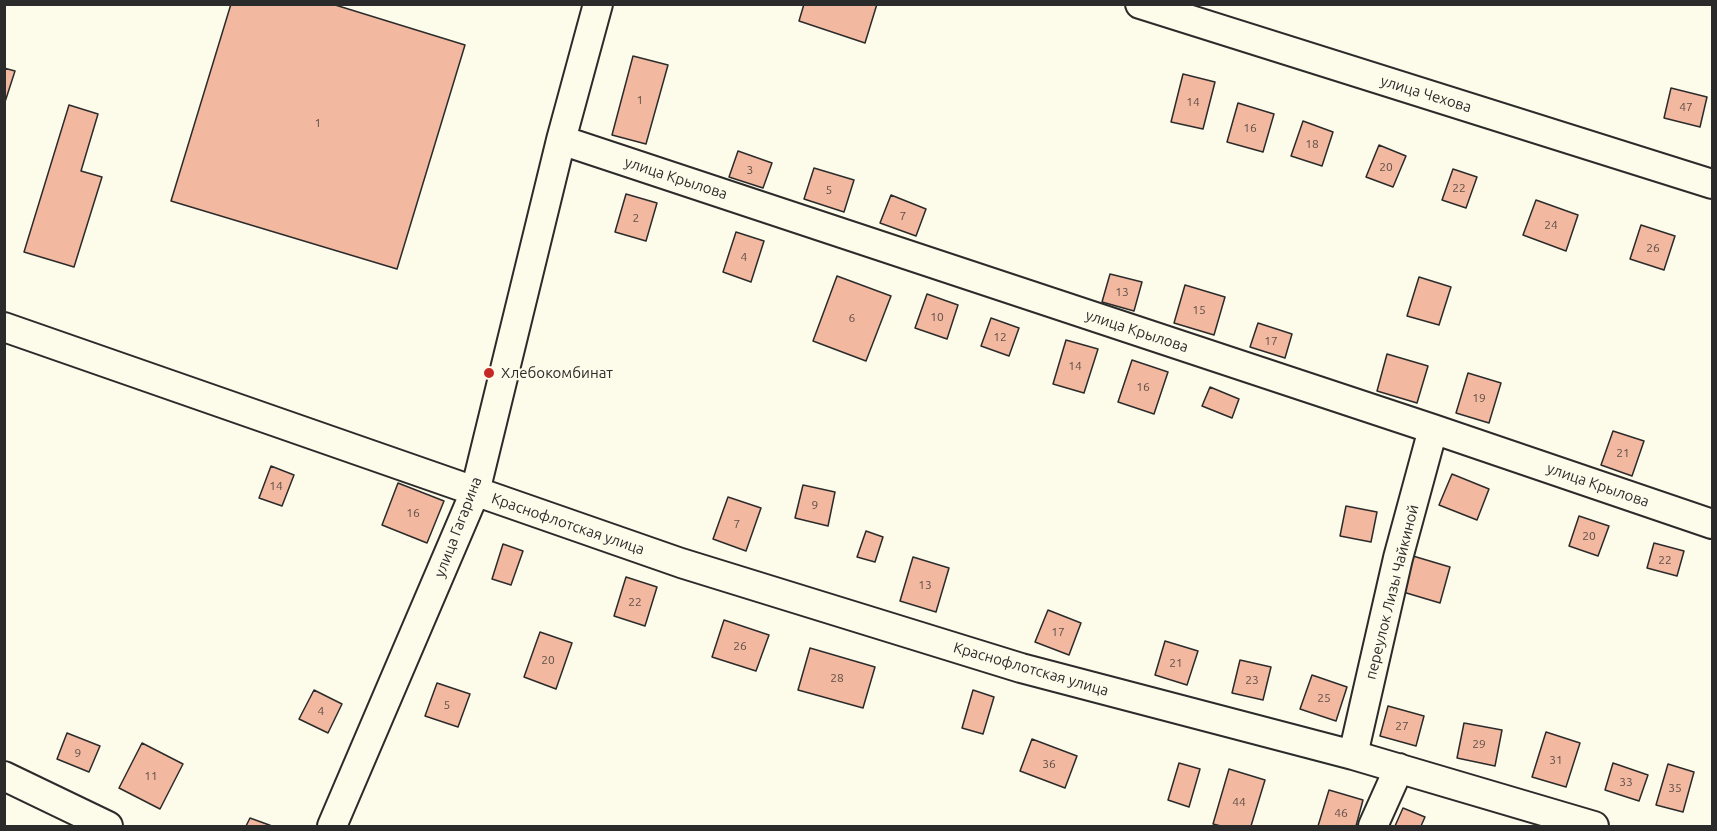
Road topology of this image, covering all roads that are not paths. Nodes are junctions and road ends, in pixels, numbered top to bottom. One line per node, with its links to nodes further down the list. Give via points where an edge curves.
1 (598, 4): 3 (street, улица Гагарина)
2 (1140, 4): 4 (street, улица Чехова)
3 (561, 140): 6 (street, улица Крылова); 7 (street, улица Гагарина)
4 (1713, 184)
5 (4, 327): 7 (street, Краснофлотская улица)
6 (1433, 429): 8 (street, улица Крылова); 9 (street, переулок Лизы Чайкиной, via 1398,558)
7 (475, 492): 9 (street, Краснофлотская улица, via 681,563 1021,668); 13 (street, улица Гагарина)
8 (1713, 524)
9 (1353, 755): 10 (street, Краснофлотская улица)
10 (1399, 768): 14 (street); 15 (street, Краснофлотская улица)
11 (4, 776): 12 (street)
12 (108, 826)
13 (332, 826)
14 (1373, 826)
15 (1594, 826)

